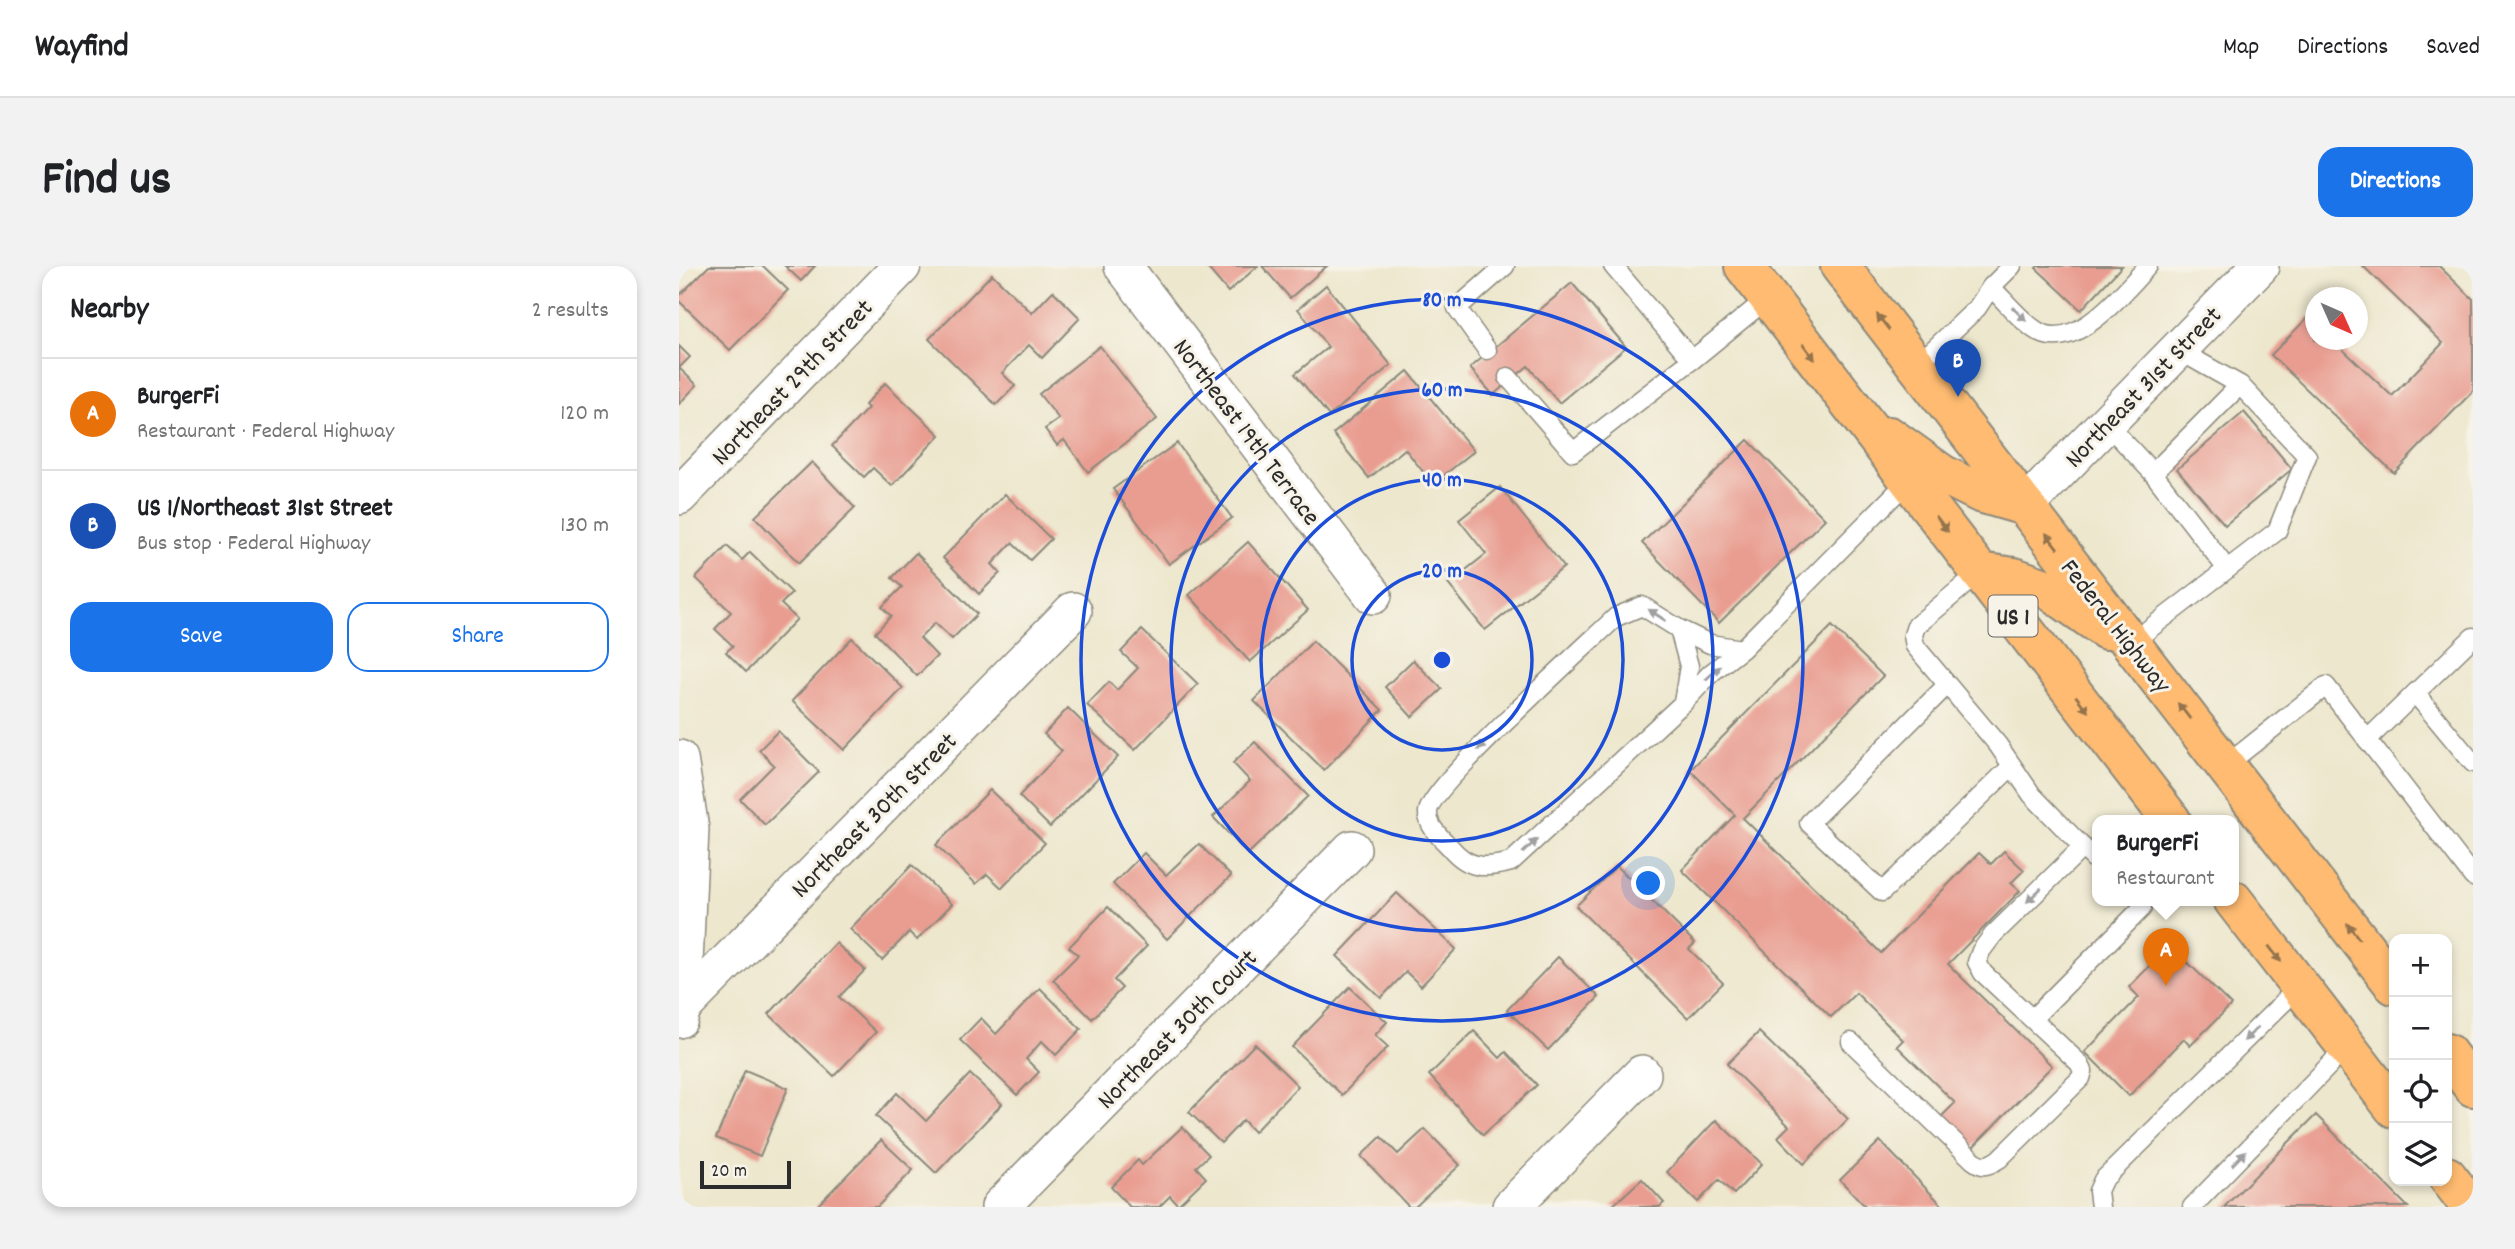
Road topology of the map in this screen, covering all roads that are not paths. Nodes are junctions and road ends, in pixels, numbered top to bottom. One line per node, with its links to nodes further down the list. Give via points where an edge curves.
1 (902, 266): 22 (street, Northeast 29th Street)
2 (1123, 266): 26 (street, Northeast 19th Terrace)
3 (1505, 266): 12 (lane, via 1457,308)
4 (1613, 266): 14 (lane)
5 (1744, 266): 11 (main road, US 1)
6 (1840, 266): 15 (main road, Federal Highway, one-way to 6)
7 (2012, 266): 10 (lane)
8 (2148, 266): 10 (lane, one-way to 8, via 2035,330 2050,337 2096,320)
9 (2260, 266): 13 (street, Northeast 31st Street)
10 (1991, 287): 15 (lane, via 1977,308)
11 (1768, 298): 14 (lane); 18 (main road, US 1, one-way to 18)
12 (1487, 350)
13 (2178, 350): 17 (lane); 19 (street, Northeast 31st Street)
14 (1692, 360): 16 (lane, via 1573,452)
15 (1917, 365): 23 (main road, Federal Highway)
16 (1508, 377)
17 (2240, 385): 20 (lane); 24 (lane, via 2307,456 2277,531)
18 (1855, 412): 21 (main road, US 1); 23 (main road, via 1943,474 1980,493)
19 (2106, 423): 20 (lane); 23 (street, Northeast 31st Street)
20 (2153, 473): 24 (lane)
21 (1908, 481): 25 (main road, US 1, one-way to 25); 31 (lane)
22 (679, 496)
23 (2025, 506): 30 (main road, Federal Highway, one-way to 23)
24 (2227, 569): 30 (lane)
25 (1980, 572): 30 (main road, via 2048,589); 32 (lane, via 1923,619 1913,635 1915,646); 40 (main road, US 1, one-way to 40)
26 (1373, 595)
27 (1073, 611): 49 (street, Northeast 30th Street)
28 (1679, 629): 31 (lane, via 1710,644); 34 (lane, via 1689,666); 34 (lane, one-way to 34, via 1642,606 1616,617 1469,758 1434,799 1428,820 1460,860 1488,868 1511,862)
29 (2473, 637): 33 (lane)
30 (2135, 648): 39 (main road, Federal Highway, one-way to 30)
31 (1742, 649): 34 (lane, one-way to 31)
32 (1947, 685): 38 (lane); 38 (lane, via 1809,823 1882,892)
33 (2415, 693): 35 (lane); 37 (lane)
34 (1683, 703)
35 (2367, 740): 39 (lane, via 2326,686); 44 (lane)
36 (679, 759): 49 (street, via 690,829)
37 (2473, 763)
38 (2012, 766): 41 (lane, via 2032,795)
39 (2225, 766): 47 (main road, Federal Highway, one-way to 39)
40 (2167, 815)
41 (2083, 848): 43 (lane); 50 (lane, one-way to 50, via 1993,935 1977,962 1983,973)
42 (1352, 849): 57 (street, Northeast 30th Court)
43 (2092, 857)
44 (2473, 877)
45 (2139, 906): 50 (lane)
46 (2238, 906): 48 (main road, one-way to 48)
47 (2389, 979)
48 (2300, 986): 52 (main road); 59 (lane, one-way to 59, via 2103,1180 2098,1191)
49 (680, 1013)
50 (2033, 1018): 51 (lane, via 2079,1063 2081,1078 1989,1166 1973,1160)
51 (1851, 1042)
52 (2347, 1047): 56 (main road); 60 (lane, one-way to 52)
53 (2452, 1059): 55 (main road)
54 (1642, 1074): 58 (street)
55 (2473, 1087)
56 (2389, 1102)
57 (1000, 1207)
58 (1511, 1207)
59 (2100, 1207)
60 (2192, 1207)

